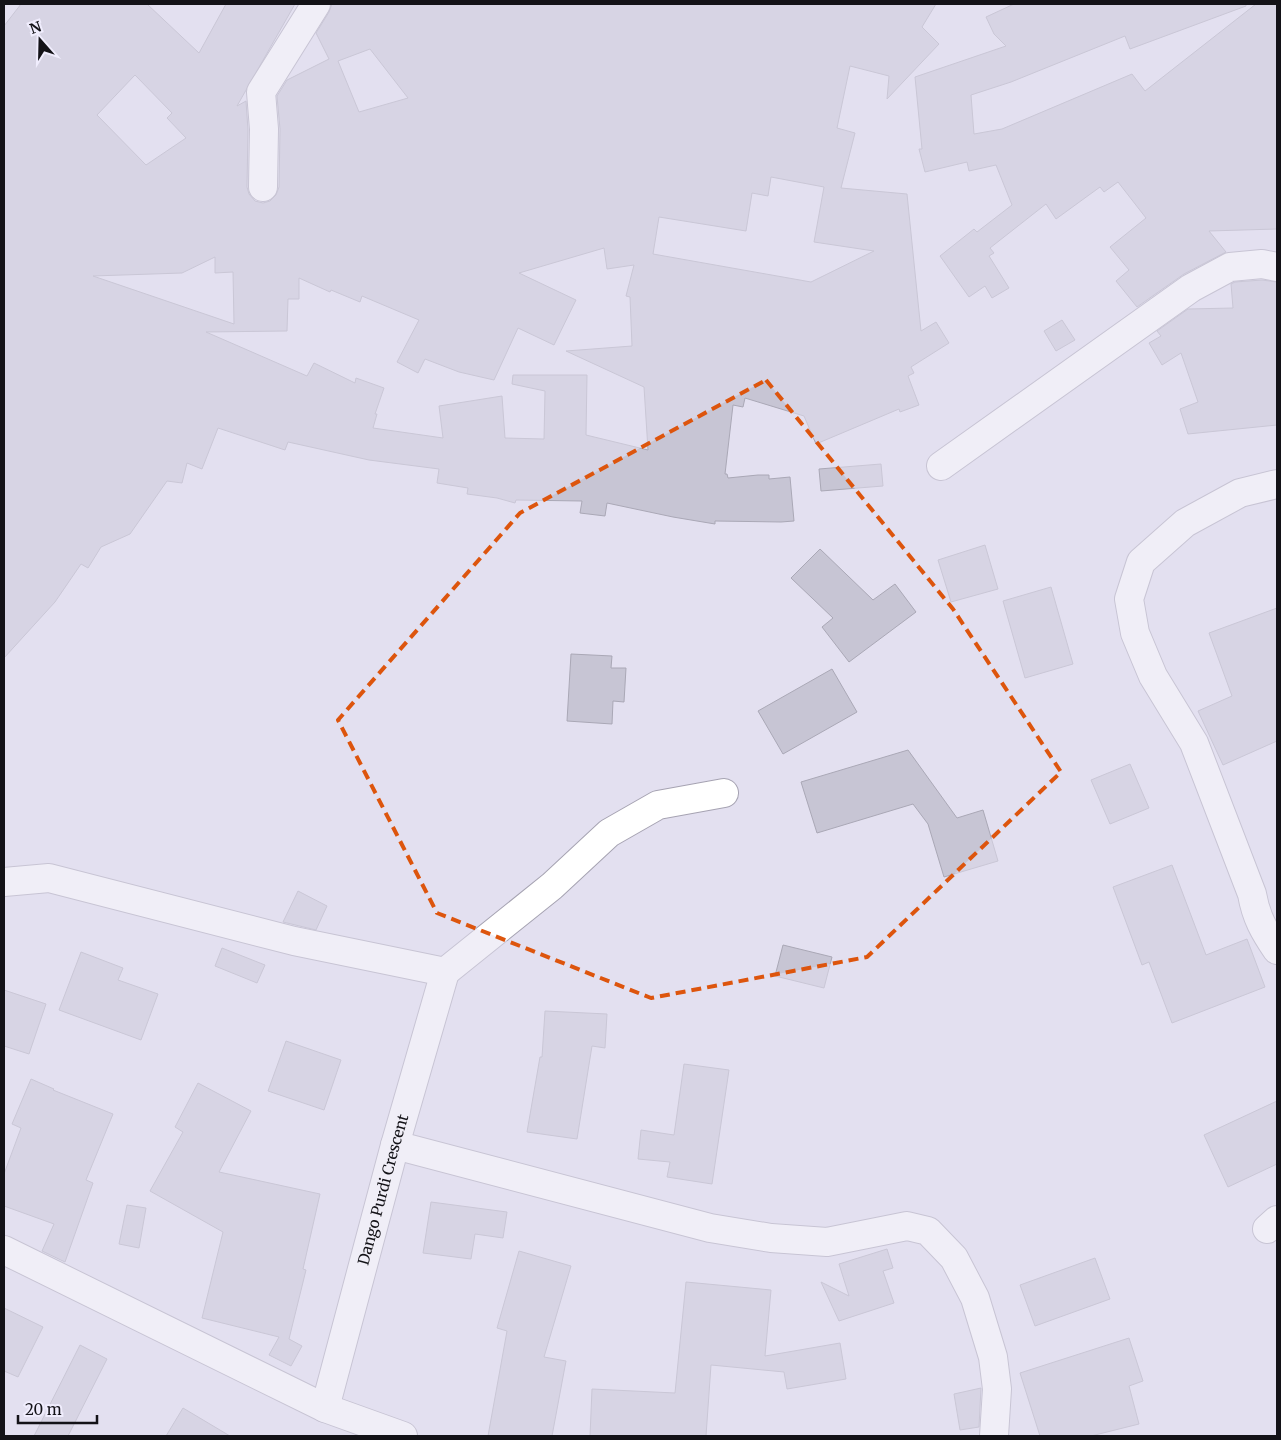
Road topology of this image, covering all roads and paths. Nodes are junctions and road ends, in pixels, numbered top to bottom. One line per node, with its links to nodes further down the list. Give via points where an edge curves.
1 (316, 4): 2 (street, via 261,92)
2 (263, 187)
3 (1277, 267): 4 (street, via 1262,264 1230,267 1191,288)
4 (941, 466)
5 (1277, 484): 8 (street, via 1240,493 1185,522 1140,562 1129,599 1135,633 1153,676 1194,743 1252,894 1255,913)
6 (724, 793): 9 (street, via 658,805 609,833 552,886)
7 (4, 882): 9 (street, via 49,878 294,941)
8 (1277, 950)
9 (444, 972): 10 (street, Dango Purdi Crescent)
10 (395, 1145): 12 (street, Dango Purdi Crescent); 14 (street, via 710,1228 771,1238 827,1242 907,1226 928,1231 954,1258 975,1298 993,1357 997,1389)
11 (4, 1250): 12 (street)
12 (325, 1408): 13 (street)
13 (403, 1436)
14 (994, 1436)

